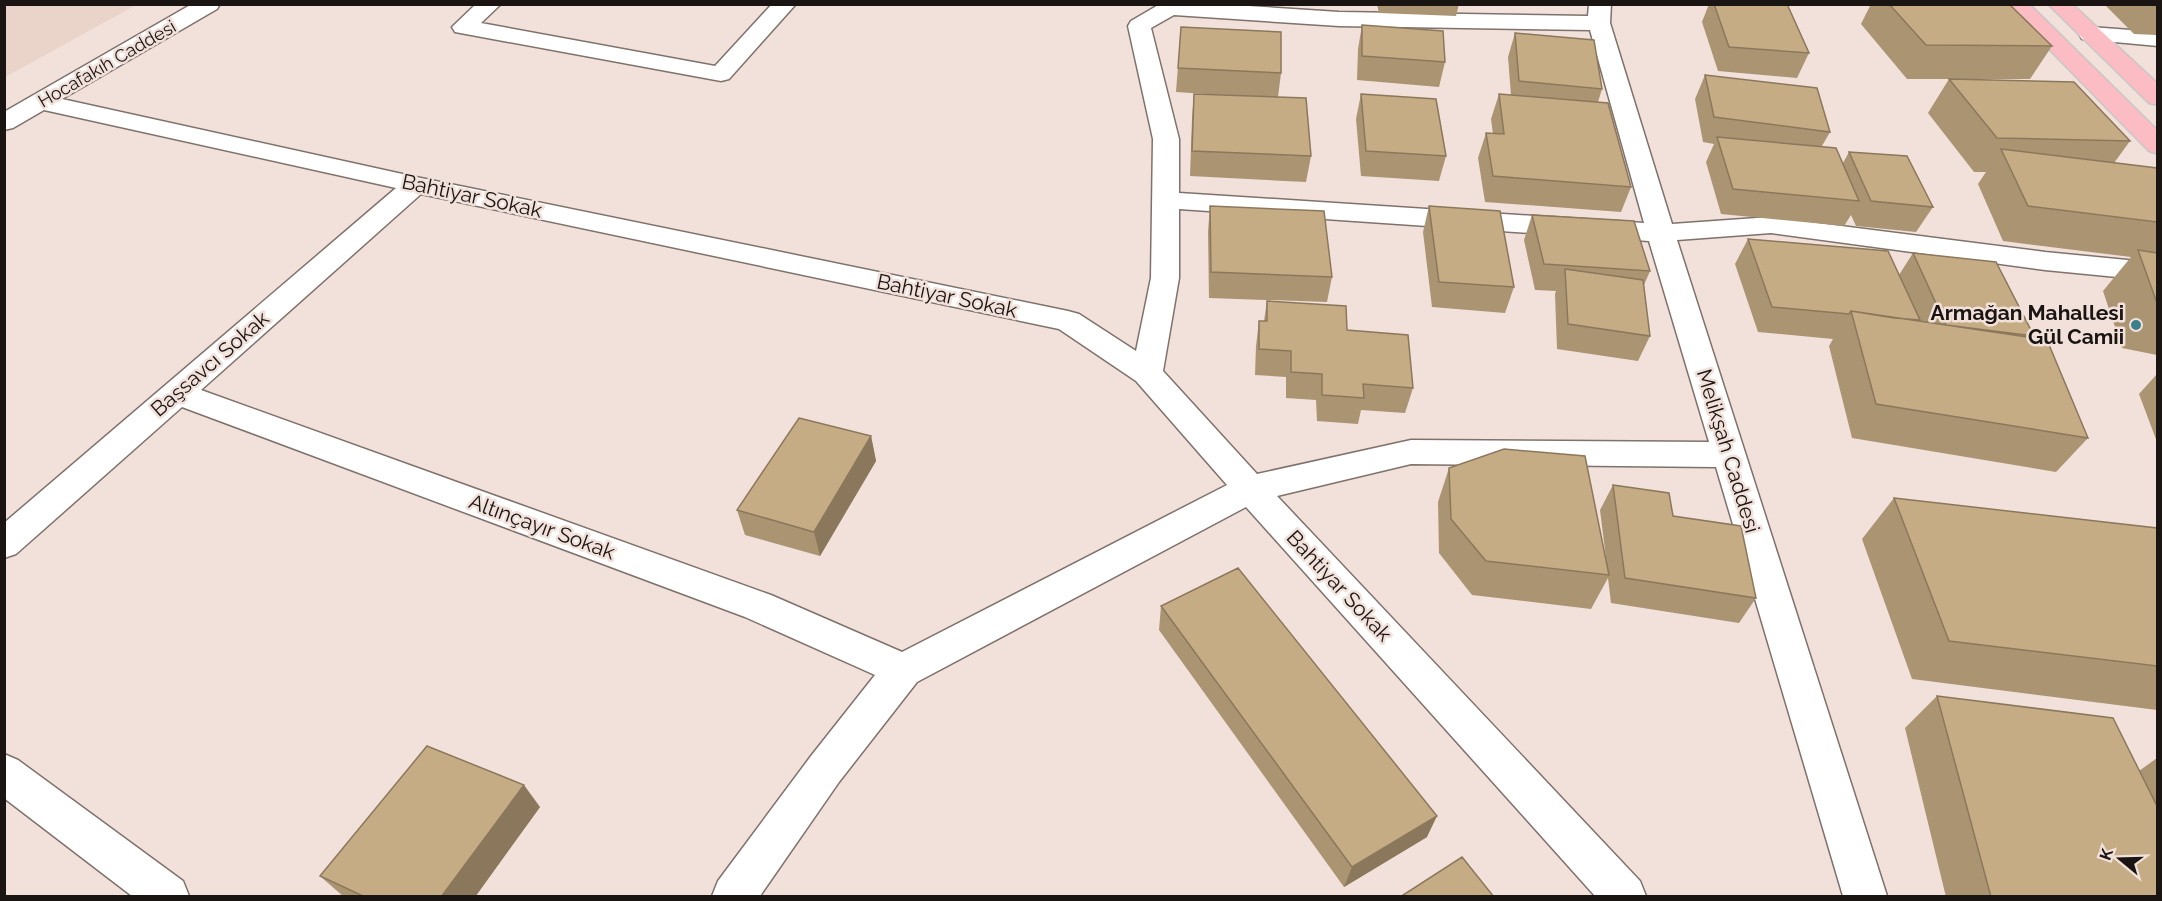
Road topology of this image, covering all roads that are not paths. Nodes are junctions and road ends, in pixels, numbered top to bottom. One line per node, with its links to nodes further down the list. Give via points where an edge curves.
1 (171, 4): 10 (street, Hocafakıh Caddesi)
2 (209, 4): 12 (street, Hocafakıh Caddesi)
3 (490, 4): 4 (street, via 463,27 722,74)
4 (785, 4)
5 (2059, 4): 8 (main road)
6 (2011, 6): 14 (main road)
7 (1599, 14): 16 (street, via 1339,19 1170,8 1139,26 1166,139); 17 (street, Melikşah Caddesi)
8 (2090, 34): 9 (street); 11 (main road)
9 (2157, 39)
10 (4, 98)
11 (2157, 98)
12 (42, 102): 13 (street, Hocafakıh Caddesi); 15 (street, Bahtiyar Sokak)
13 (4, 123)
14 (2157, 146)
15 (417, 185): 19 (street, Bahtiyar Sokak, via 1068,321); 20 (street, Başsavcı Sokak)
16 (1166, 200): 17 (street); 19 (street, via 1165,278)
17 (1661, 233): 18 (street, via 1771,225); 21 (street, Melikşah Caddesi)
18 (2157, 272)
19 (1147, 373): 22 (street, Bahtiyar Sokak)
20 (177, 393): 23 (street, Başsavcı Sokak); 24 (street, Altınçayır Sokak, via 758,606)
21 (1729, 455): 22 (street, via 1411,452); 29 (street, Melikşah Caddesi)
22 (1250, 489): 24 (street); 28 (street, Bahtiyar Sokak)
23 (4, 544)
24 (903, 670): 27 (street, via 825,769)
25 (4, 773): 26 (street)
26 (167, 897)
27 (735, 897)
28 (1624, 897)
29 (1865, 897)

